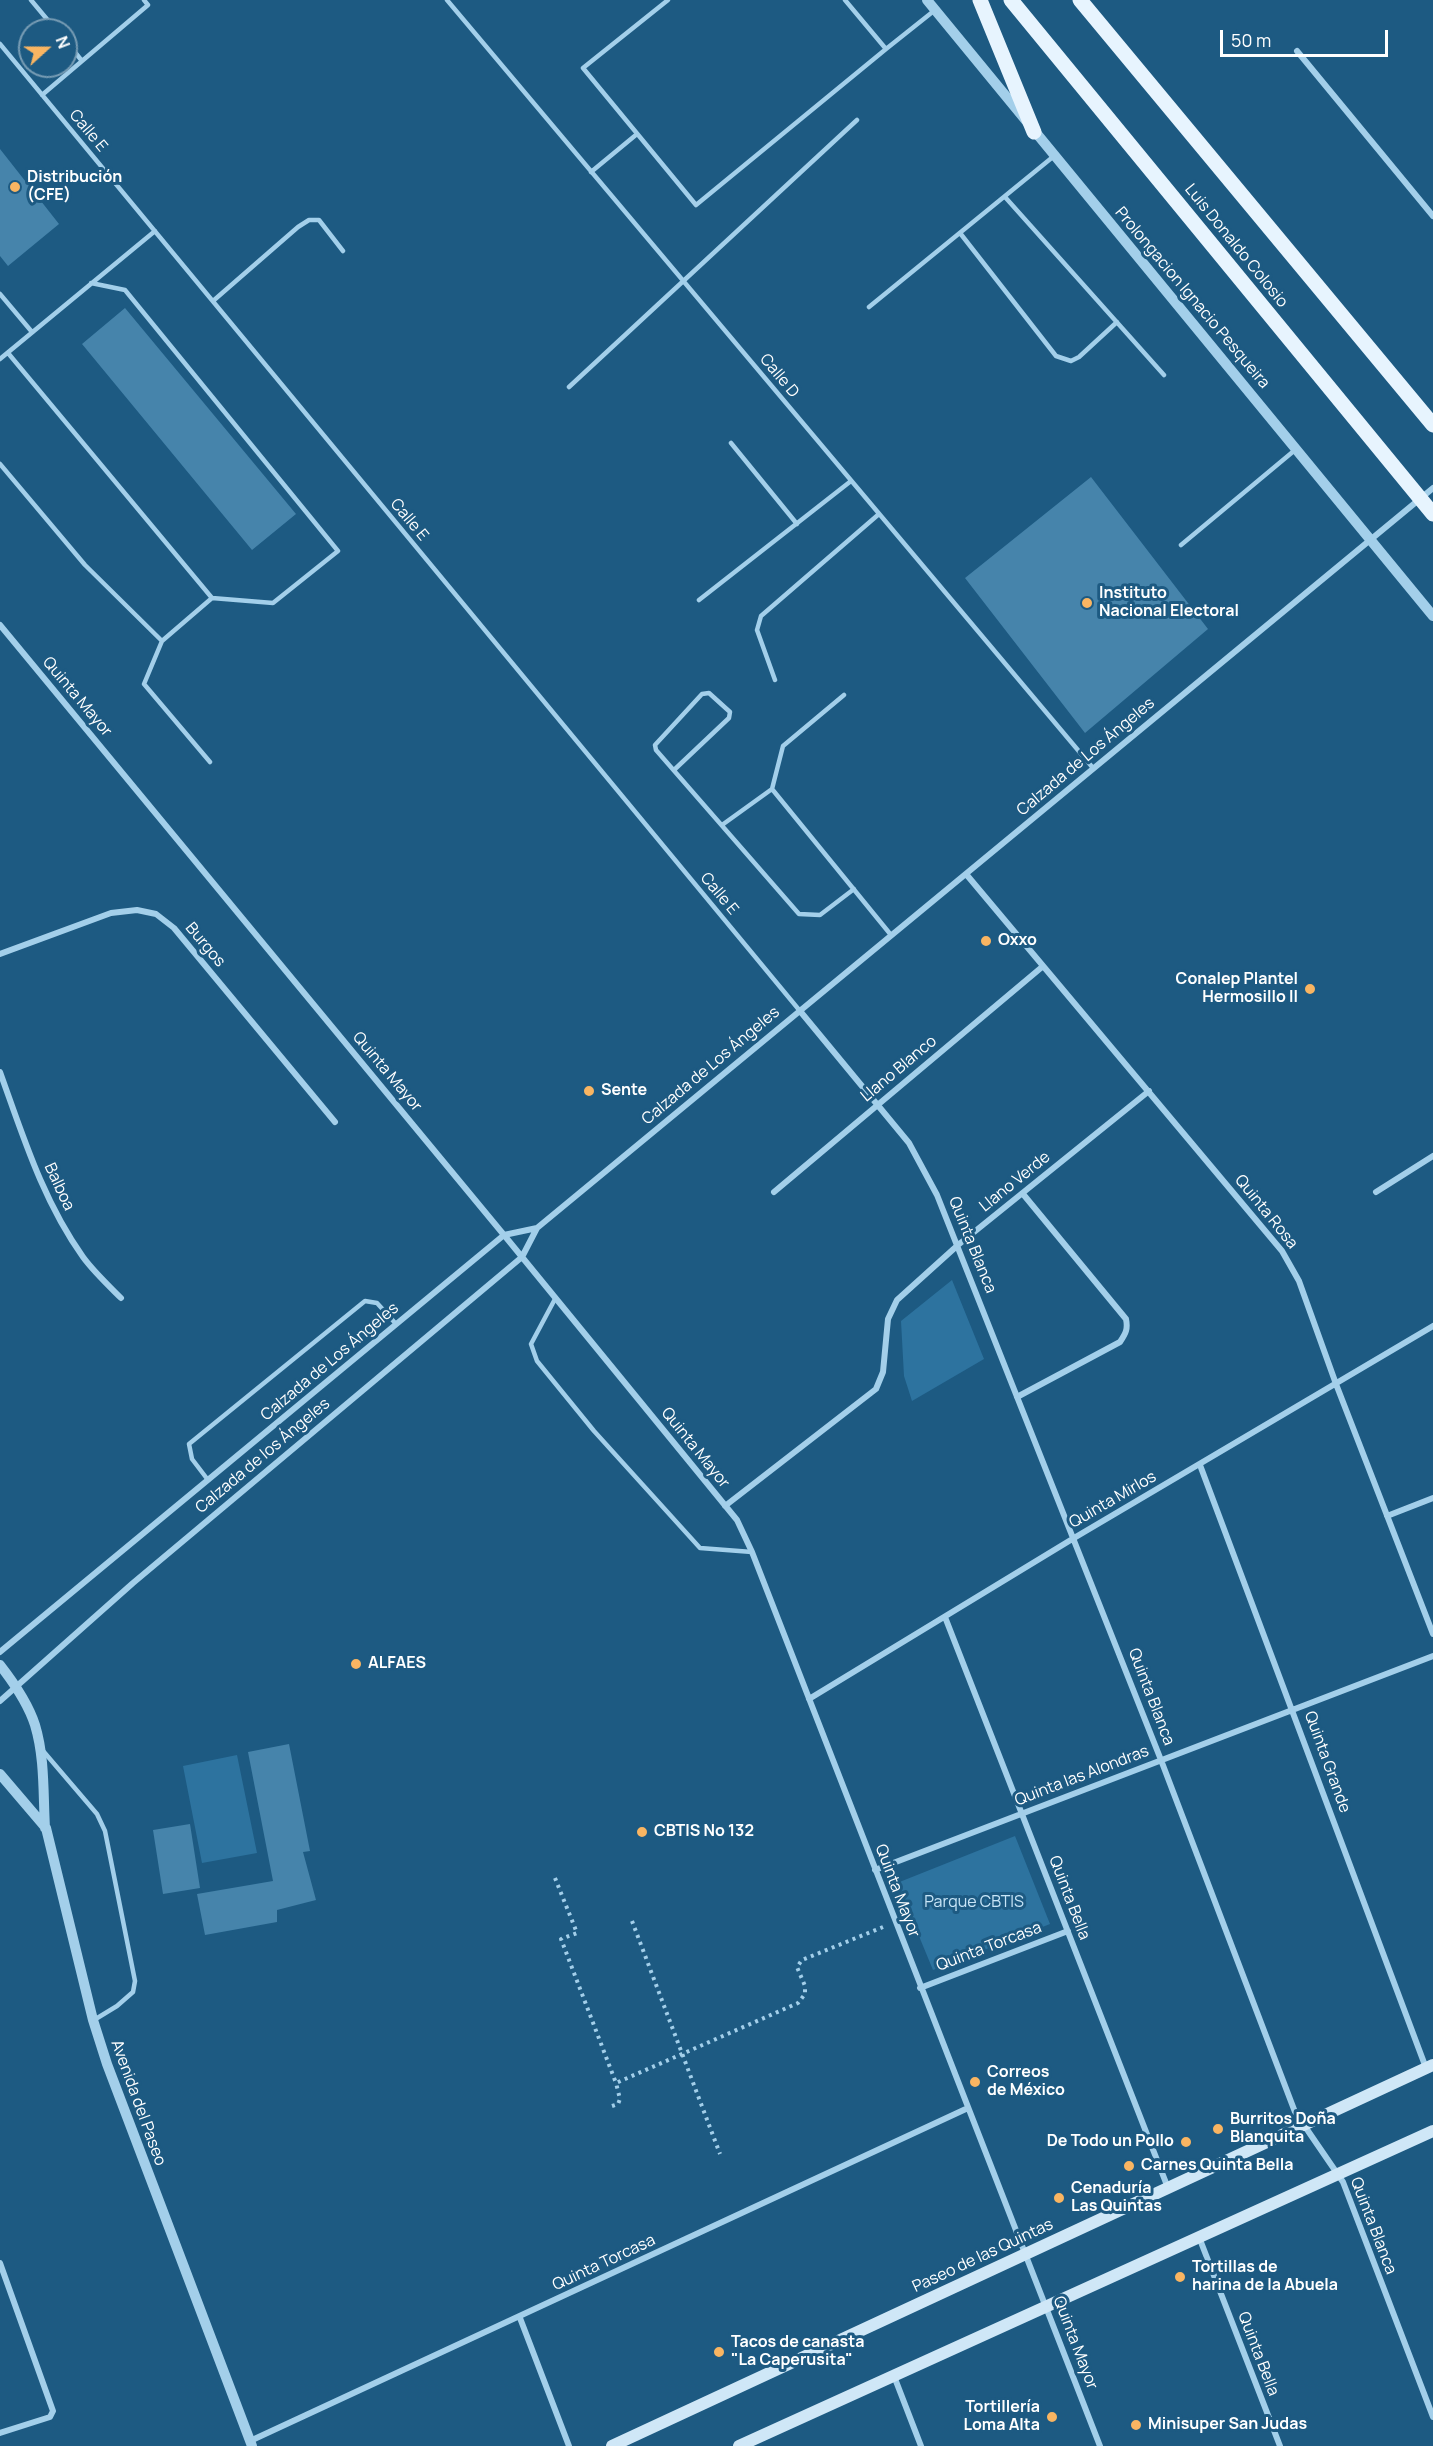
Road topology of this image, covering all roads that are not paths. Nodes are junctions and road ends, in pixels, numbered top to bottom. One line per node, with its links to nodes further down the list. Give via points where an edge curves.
1 (31, 0): 11 (lane)
2 (144, 0): 16 (lane, via 148,5)
3 (447, 0): 22 (lane, Calle D)
4 (668, 0): 20 (lane, via 583,68)
5 (845, 0): 13 (lane)
6 (927, 0): 10 (street, Prolongacion Ignacio Pesqueira)
7 (980, 0): 19 (main road)
8 (1011, 0): 45 (main road, Luis Donaldo Colosio)
9 (1080, 0): 39 (main road)
10 (935, 10): 13 (lane); 19 (street, Prolongacion Ignacio Pesqueira)
11 (46, 18)
12 (0, 44): 17 (lane, Calle E)
13 (886, 49): 20 (lane, via 696,205)
14 (1297, 51): 24 (street)
15 (78, 56): 16 (lane)
16 (82, 61): 17 (lane)
17 (42, 95): 25 (lane, Calle E)
18 (856, 120): 28 (lane)
19 (1034, 132): 21 (street, Prolongacion Ignacio Pesqueira)
20 (636, 134): 22 (lane)
21 (1054, 156): 23 (lane); 41 (street, Prolongacion Ignacio Pesqueira)
22 (591, 172): 28 (lane, Calle D)
23 (1005, 197): 26 (lane); 33 (lane)
24 (1433, 216)
25 (154, 231): 29 (lane); 31 (lane, Calle E)
26 (960, 233): 32 (lane); 33 (lane, via 1056,356 1071,361 1079,357)
27 (343, 251): 31 (lane, via 319,220 309,220)
28 (684, 281): 38 (lane); 43 (lane, Calle D)
29 (91, 283): 34 (lane); 51 (lane, via 125,290 338,551 273,603)
30 (0, 294): 34 (lane)
31 (213, 301): 68 (lane, Calle E)
32 (868, 307)
33 (1117, 322): 37 (lane)
34 (32, 332): 35 (lane)
35 (8, 352): 36 (lane); 51 (lane)
36 (0, 359)
37 (1164, 375)
38 (569, 387)
39 (1433, 425)
40 (731, 443): 48 (lane)
41 (1297, 449): 49 (street, Prolongacion Ignacio Pesqueira); 50 (lane)
42 (0, 464): 55 (lane, via 85,565)
43 (851, 481): 46 (lane, Calle D); 48 (lane)
44 (1433, 488): 45 (street, Calzada de Los Ángeles)
45 (1420, 498): 47 (main road, Luis Donaldo Colosio); 49 (street, Calzada de Los Ángeles)
46 (879, 514): 56 (lane, via 761,616 757,630); 59 (lane, Calle D)
47 (1433, 514)
48 (797, 524): 52 (lane)
49 (1371, 539): 53 (street, Prolongacion Ignacio Pesqueira); 59 (street, Calzada de Los Ángeles)
50 (1181, 545)
51 (212, 598): 55 (lane)
52 (699, 600)
53 (1433, 616)
54 (0, 625): 78 (street, Quinta Mayor)
55 (162, 641): 58 (lane, via 144,684)
56 (775, 680)
57 (844, 695): 61 (lane, via 783,746)
58 (210, 762)
59 (1094, 768): 63 (street, Calzada de Los Ángeles)
60 (674, 770): 60 (lane, via 655,745 702,694 709,693 730,712 729,718); 62 (lane)
61 (772, 789): 62 (lane); 64 (lane)
62 (722, 825): 64 (lane, via 799,914 820,915)
63 (966, 874): 65 (street, Calzada de Los Ángeles); 67 (street, Quinta Rosa)
64 (854, 889): 65 (lane)
65 (891, 935): 68 (street, Calzada de Los Ángeles)
66 (0, 954): 72 (street, Burgos, via 111,914 137,910 156,914 174,928)
67 (1042, 967): 70 (street, Quinta Rosa); 71 (street, Llano Blanco)
68 (800, 1011): 71 (street, Quinta Blanca); 77 (street, Calzada de Los Ángeles)
69 (0, 1072): 81 (street, Balboa, via 39,1181 61,1224 84,1259)
70 (1149, 1091): 76 (street, Llano Verde); 85 (street, Quinta Rosa, via 1282,1251 1299,1281)
71 (877, 1105): 74 (street, Llano Blanco); 79 (street, Quinta Blanca, via 920,1162)
72 (335, 1122)
73 (1433, 1156): 75 (street)
74 (774, 1192)
75 (1376, 1192)
76 (1023, 1194): 79 (street, Llano Verde); 86 (street, via 1126,1319 1128,1327 1120,1342)
77 (537, 1228): 78 (street, Calzada de Los Ángeles); 80 (street, Calzada de los Ángeles)
78 (504, 1235): 80 (street, Quinta Mayor); 83 (street, Calzada de Los Ángeles)
79 (958, 1245): 86 (street, Quinta Blanca); 90 (street, Llano Verde, via 891,1309 883,1372 876,1389)
80 (522, 1257): 82 (street, Quinta Mayor); 99 (street, Calzada de los Ángeles, via 133,1583)
81 (121, 1298)
82 (555, 1299): 90 (street, Quinta Mayor); 93 (lane, via 531,1344 537,1361 594,1431 700,1548)
83 (396, 1324): 88 (street, Calzada de Los Ángeles); 88 (lane, via 378,1303 365,1301 189,1444 192,1459)
84 (1433, 1326): 85 (street, Quinta Mirlos)
85 (1336, 1384): 87 (street, Quinta Mirlos); 91 (street, Quinta Rosa)
86 (1017, 1397): 92 (street, Quinta Blanca)
87 (1200, 1465): 92 (street, Quinta Mirlos); 102 (street, Quinta Grande)
88 (208, 1480): 96 (street, Calzada de Los Ángeles)
89 (1433, 1498): 91 (street)
90 (725, 1506): 93 (street, Quinta Mayor)
91 (1387, 1516): 95 (street, Quinta Rosa)
92 (1074, 1538): 94 (street, Quinta Mirlos); 104 (street, Quinta Blanca)
93 (752, 1552): 100 (street, Quinta Mayor)
94 (945, 1617): 100 (street, Quinta Mirlos); 106 (street, Quinta Bella)
95 (1433, 1634)
96 (0, 1652)
97 (1433, 1656): 102 (street, Quinta las Alondras)
98 (0, 1665): 99 (street)
99 (16, 1687): 101 (street, Calzada de los Ángeles); 103 (street, via 34,1724)
100 (809, 1699): 108 (street, Quinta Mayor)
101 (0, 1701)
102 (1293, 1710): 104 (street, Quinta las Alondras); 112 (street, Quinta Grande)
103 (40, 1748): 107 (street); 111 (lane, via 97,1814 105,1831 135,1981 133,1992)
104 (1161, 1760): 106 (street, Quinta las Alondras); 114 (street, Quinta Blanca, via 1295,2112)
105 (0, 1774): 107 (street, Avenida del Paseo)
106 (1022, 1814): 108 (street, Quinta las Alondras); 109 (street, Quinta Bella)
107 (45, 1828): 111 (street, Avenida del Paseo)
108 (875, 1870): 110 (street, Quinta Mayor)
109 (1068, 1931): 110 (street, Quinta Torcasa); 117 (street, Quinta Bella)
110 (920, 1988): 113 (street, Quinta Mayor)
111 (93, 2020): 126 (street, Avenida del Paseo)
112 (1430, 2067): 114 (main road, Paseo de las Quintas)
113 (968, 2108): 119 (street, Quinta Mayor); 122 (street, Quinta Torcasa)
114 (1304, 2125): 116 (street, Quinta Blanca); 117 (main road, Paseo de las Quintas)
115 (1433, 2131): 116 (main road)
116 (1338, 2174): 118 (main road); 124 (street, Quinta Blanca)
117 (1168, 2188): 119 (main road, Paseo de las Quintas)
118 (1198, 2237): 121 (main road); 132 (street, Quinta Bella)
119 (1026, 2254): 121 (street, Quinta Mayor); 128 (main road, Paseo de las Quintas)
120 (0, 2263): 125 (street, via 53,2411 50,2417)
121 (1046, 2307): 123 (main road); 131 (street, Quinta Mayor)
122 (519, 2318): 126 (street, Quinta Torcasa); 127 (street)
123 (894, 2376): 129 (main road); 130 (street)
124 (1433, 2417)
125 (0, 2433)
126 (251, 2444)
127 (569, 2446)
128 (612, 2446)
129 (740, 2446)
130 (921, 2446)
131 (1100, 2446)
132 (1280, 2446)

